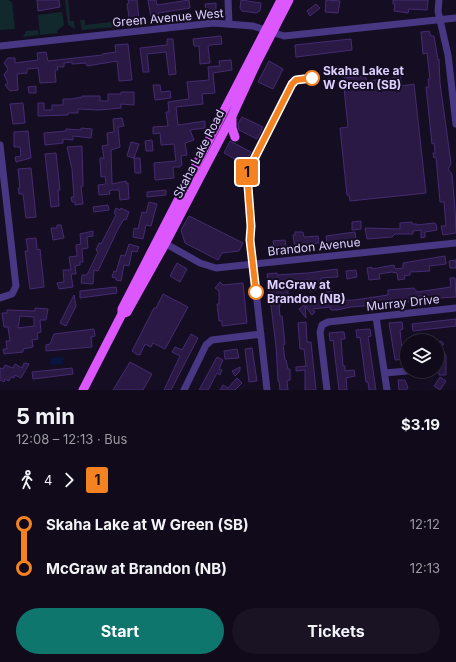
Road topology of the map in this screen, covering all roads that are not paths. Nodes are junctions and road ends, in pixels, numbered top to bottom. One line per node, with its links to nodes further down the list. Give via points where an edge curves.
1 (228, 0): 7 (street)
2 (281, 0): 8 (main road, Skaha Lake Road)
3 (289, 0): 8 (main road, Skaha Lake Road)
4 (439, 0): 6 (street)
5 (456, 18): 6 (street, Green Avenue West)
6 (440, 20): 8 (street, Green Avenue West, via 291,36); 12 (street, via 448,55)
7 (229, 23): 8 (street, Green Avenue West); 9 (street, Green Avenue West)
8 (269, 31): 10 (main road, Skaha Lake Road); 11 (main road, Skaha Lake Road)
9 (0, 46)
10 (244, 69): 13 (main road, via 222,124); 16 (main road, Skaha Lake Road)
11 (232, 116): 13 (main road, Skaha Lake Road); 14 (main road)
12 (456, 124)
13 (224, 131): 16 (main road, via 214,140 198,169); 17 (main road, Skaha Lake Road)
14 (235, 137)
15 (0, 145): 20 (street, via 15,282 12,294)
16 (188, 178): 17 (main road, Skaha Lake Road)
17 (161, 242): 19 (street, Brandon Avenue, via 211,268); 26 (main road, Skaha Lake Road, via 127,312 122,314)
18 (456, 243): 19 (street, Brandon Avenue)
19 (253, 265): 23 (street)
20 (0, 298)
21 (456, 308): 22 (street, Murray Drive)
22 (376, 316): 25 (street); 29 (street, Murray Drive, via 322,325 320,332)
23 (261, 334): 27 (street, via 212,340 206,345); 28 (street)
24 (400, 372): 25 (street)
25 (385, 374): 30 (street)
26 (83, 390)
27 (184, 390)
28 (267, 390)
29 (327, 390)
30 (387, 390)

